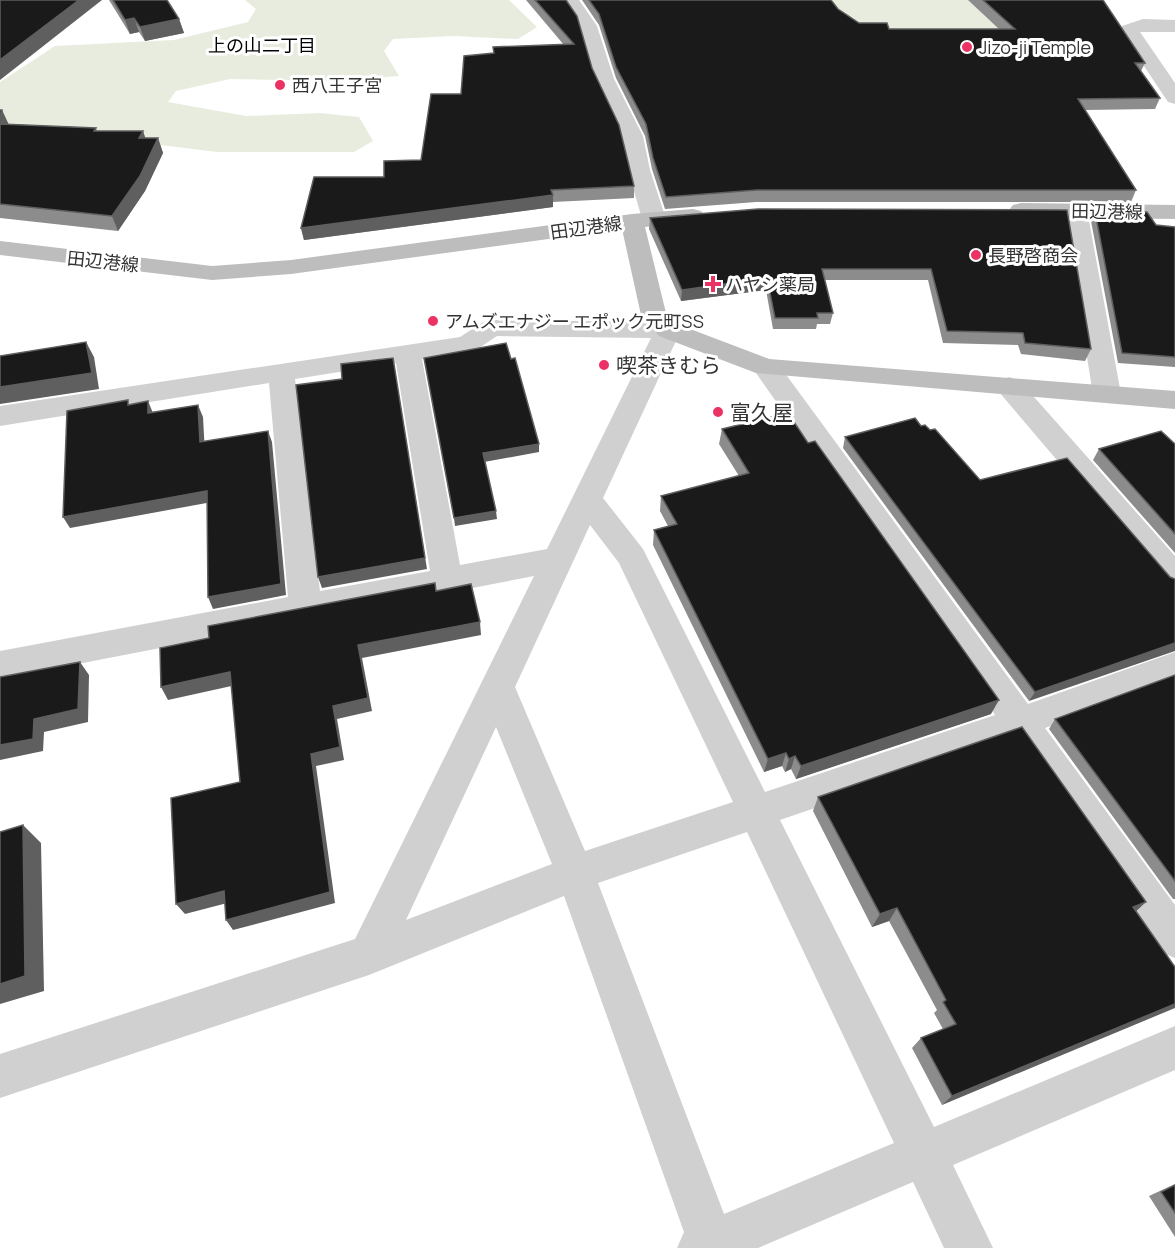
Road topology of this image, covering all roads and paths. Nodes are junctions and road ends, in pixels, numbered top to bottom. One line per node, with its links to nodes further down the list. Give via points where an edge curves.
1 (570, 0): 8 (street, via 588,26 604,79 632,136)
2 (1175, 26): 3 (street, via 1129,30)
3 (1175, 98)
4 (1004, 210): 5 (main road, 田辺港線)
5 (1075, 210): 6 (main road, 田辺港線); 15 (street)
6 (1175, 212)
7 (711, 215): 8 (main road, 田辺港線)
8 (643, 220): 9 (main road, 田辺港線, via 291,267 212,273); 10 (main road, via 654,315)
9 (0, 248)
10 (668, 330): 11 (street, via 492,328 467,344); 12 (main road); 18 (street)
11 (408, 354): 13 (street); 21 (street)
12 (766, 367): 14 (main road); 26 (street)
13 (281, 372): 17 (street); 22 (street)
14 (1009, 386): 15 (main road); 20 (street)
15 (1107, 394): 16 (main road)
16 (1175, 399)
17 (0, 416)
18 (587, 500): 19 (street); 27 (street, via 632,557)
19 (558, 559): 21 (street); 25 (street)
20 (1175, 577)
21 (447, 580): 22 (street)
22 (305, 607): 23 (street)
23 (0, 665)
24 (1175, 666): 26 (street)
25 (497, 686): 28 (street); 30 (street)
26 (1021, 722): 27 (street); 29 (street)
27 (756, 812): 28 (street); 33 (street)
28 (575, 873): 30 (street); 34 (street)
29 (1175, 938)
30 (369, 955): 32 (street)
31 (1175, 1048): 33 (street)
32 (0, 1076)
33 (923, 1154): 34 (street); 35 (street)
34 (709, 1247)
35 (969, 1248)

